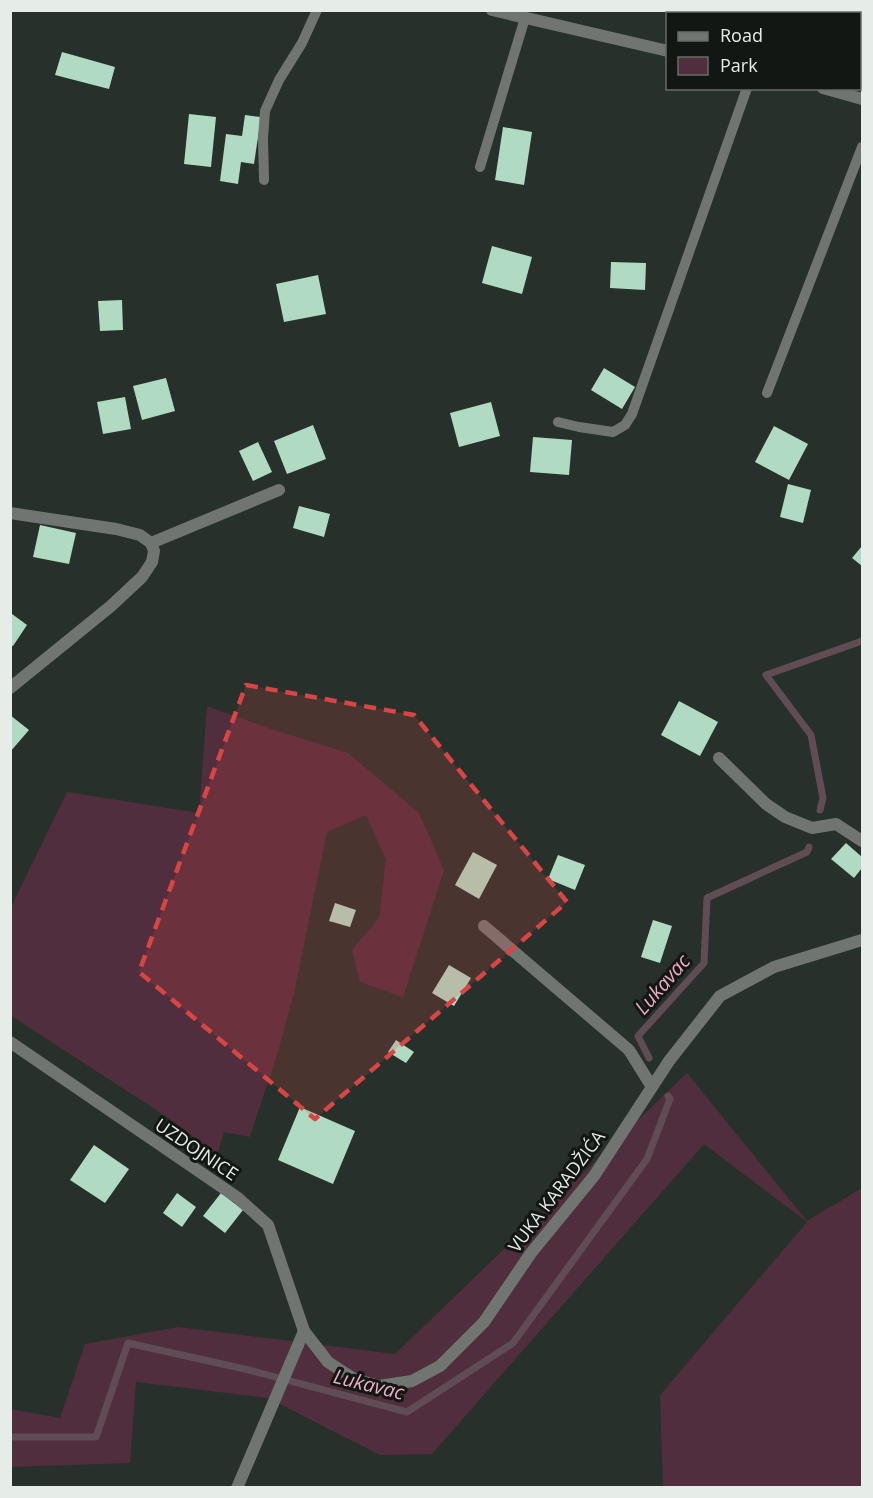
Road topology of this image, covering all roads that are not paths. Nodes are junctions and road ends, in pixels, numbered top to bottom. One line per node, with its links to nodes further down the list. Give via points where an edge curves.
1 (317, 10): 10 (lane, via 265,111)
2 (492, 10): 3 (street)
3 (525, 18): 4 (street); 9 (lane)
4 (666, 51)
5 (746, 90): 12 (lane, via 632,414 625,425 613,432)
6 (830, 90): 7 (street)
7 (862, 99)
8 (862, 147): 11 (lane)
9 (480, 167)
10 (264, 180)
11 (767, 393)
12 (558, 422)
13 (279, 490): 15 (street)
14 (10, 513): 15 (street, via 116,529 140,535)
15 (151, 543): 16 (street, via 152,562 142,578)
16 (10, 688)
17 (719, 758): 18 (street, via 785,817 812,828 836,824)
18 (862, 841)
19 (483, 926): 22 (street, via 629,1050)
20 (862, 941): 22 (street, VUKA KARADŽIĆA, via 774,967 720,996)
21 (10, 1042): 23 (street, UZDOJNICE, via 238,1198 268,1225)
22 (652, 1087): 23 (street, VUKA KARADŽIĆA, via 594,1176 531,1253 484,1322 440,1366 411,1381 379,1386 354,1379 328,1362)
23 (304, 1332): 24 (street)
24 (237, 1488)

